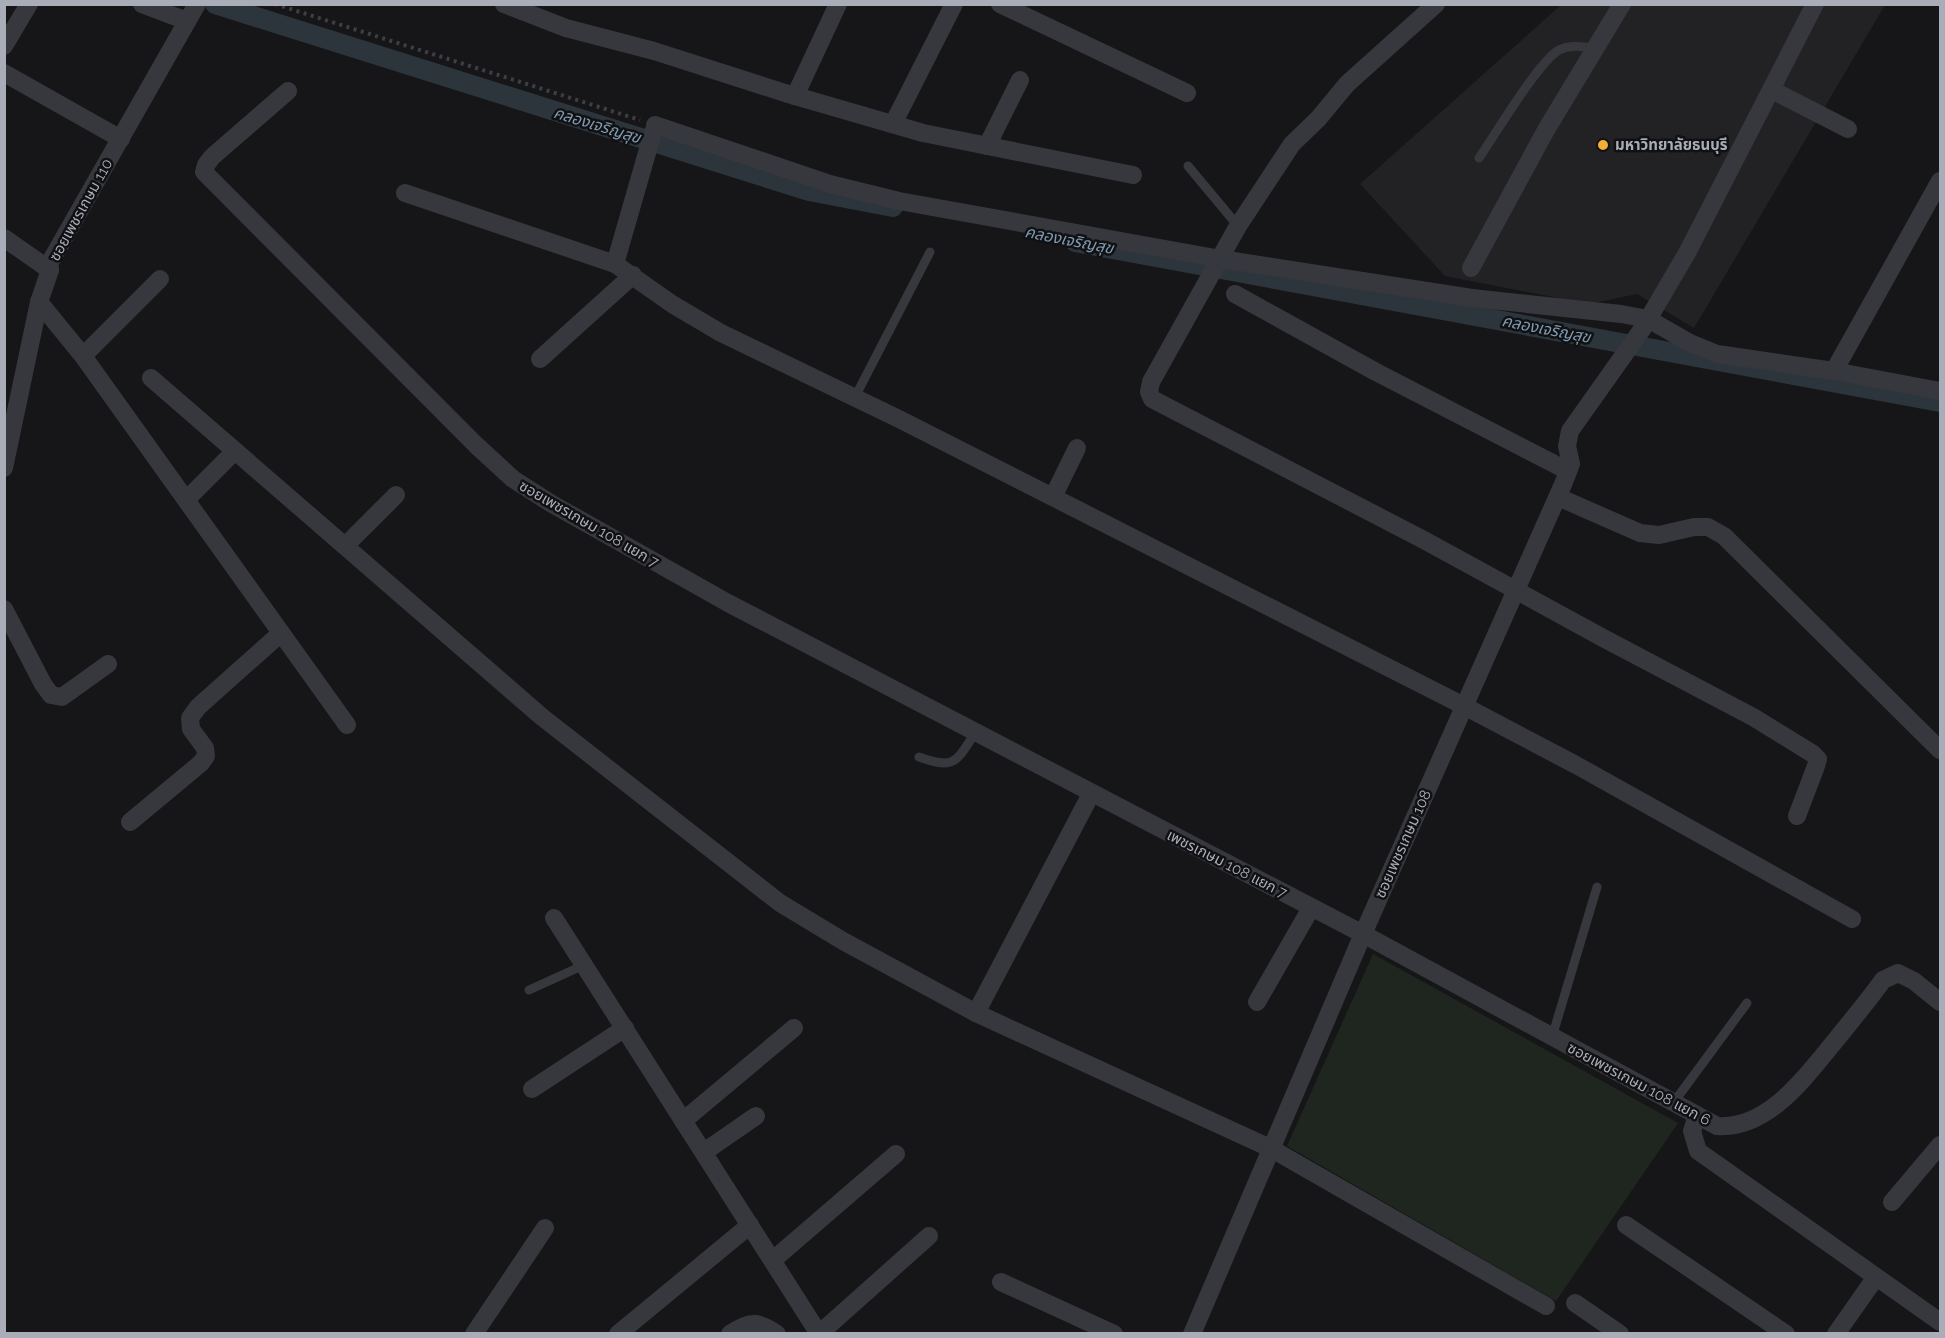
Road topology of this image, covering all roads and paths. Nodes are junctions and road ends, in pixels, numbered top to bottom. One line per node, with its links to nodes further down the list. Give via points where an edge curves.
1 (29, 4): 12 (street)
2 (142, 4): 11 (street)
3 (275, 4): 21 (path)
4 (838, 4): 19 (street)
5 (954, 4): 20 (street)
6 (1000, 4): 18 (street)
7 (1436, 4): 30 (street, via 1347,84 1304,130)
8 (1622, 4): 13 (street)
9 (516, 6): 19 (street, via 566,28 654,51)
10 (1810, 6): 16 (street, ซอยเพชรเกษม 108)
11 (192, 12): 23 (street, ซอยเพชรเกษม 110)
12 (4, 46)
13 (1595, 48): 25 (lane, via 1571,46 1557,51 1540,69); 35 (street)
14 (4, 73): 23 (street)
15 (1020, 80): 24 (street)
16 (1772, 90): 22 (street); 41 (street, ซอยเพชรเกษม 108)
17 (288, 91): 63 (street, ซอยเพชรเกษม 108 แยก 7, via 212,156 204,172 476,446 513,479 562,510)
18 (1187, 93)
19 (795, 96): 20 (street)
20 (893, 124): 24 (street)
21 (654, 129): 33 (street, via 830,184 899,201); 34 (street)
22 (1848, 129)
23 (121, 139): 36 (street, ซอยเพชรเกษม 110, via 49,264)
24 (987, 146): 27 (street)
25 (1479, 158)
26 (1188, 166): 30 (lane)
27 (1133, 175)
28 (1941, 181): 44 (street)
29 (405, 193): 34 (street)
30 (1239, 226): 33 (street)
31 (4, 238): 36 (street)
32 (930, 252): 47 (lane)
33 (1219, 262): 41 (street, via 1472,298 1590,310); 57 (street, via 1151,382 1152,399)
34 (615, 264): 37 (street)
35 (1471, 268)
36 (50, 270): 40 (street, ซอยเพชรเกษม 110)
37 (633, 275): 43 (street); 47 (street, via 721,333)
38 (160, 279): 42 (street)
39 (1235, 294): 51 (street)
40 (39, 302): 42 (street); 50 (street, ซอยเพชรเกษม 110)
41 (1646, 324): 44 (street, via 1717,354); 51 (street, ซอยเพชรเกษม 108, via 1570,431)
42 (83, 356): 55 (street)
43 (540, 359)
44 (1834, 371): 46 (street)
45 (151, 378): 49 (street)
46 (1941, 391)
47 (855, 397): 53 (street)
48 (1077, 448): 53 (street)
49 (235, 451): 55 (street); 56 (street)
50 (4, 468)
51 (1568, 471): 54 (street, ซอยเพชรเกษม 108)
52 (396, 495): 56 (street)
53 (1053, 497): 61 (street)
54 (1557, 497): 57 (street, ซอยเพชรเกษม 108); 64 (street, via 1640,533 1659,535 1708,527 1724,536)
55 (186, 500): 59 (street)
56 (345, 546): 79 (street, via 542,717 780,903)
57 (1516, 590): 61 (street, ซอยเพชรเกษม 108); 67 (street, via 1753,717 1814,754 1818,759)
58 (4, 609): 60 (street, via 51,695 62,697)
59 (281, 633): 62 (street); 68 (street, via 198,707 190,718 191,729 205,748 206,756)
60 (108, 664)
61 (1464, 706): 72 (street); 73 (street, ซอยเพชรเกษม 108)
62 (347, 725)
63 (975, 733): 65 (lane, via 957,759 948,764); 66 (street, ซอยเพชรเกษม 108 แยก 7)
64 (1941, 750)
65 (919, 757)
66 (1091, 794): 70 (street, เพชรเกษม 108 แยก 7); 79 (street)
67 (1797, 816)
68 (130, 822)
69 (1597, 887): 82 (lane)
70 (1311, 908): 73 (street, เพชรเกษม 108 แยก 7); 76 (street)
71 (554, 918): 74 (street)
72 (1852, 919)
73 (1363, 934): 82 (street, ซอยเพชรเกษม 108 แยก 6); 89 (street, ซอยเพชรเกษม 108)
74 (584, 965): 75 (lane); 81 (street)
75 (529, 990)
76 (1257, 1002)
77 (1941, 1002): 86 (street, ซอยเพชรเกษม 108 แยก 6, via 1898,973 1883,980 1796,1088 1770,1108 1731,1127 1717,1126)
78 (1747, 1003): 84 (lane)
79 (976, 1013): 89 (street)
80 (794, 1028): 87 (street)
81 (625, 1029): 83 (street); 87 (street)
82 (1552, 1037): 84 (street, ซอยเพชรเกษม 108 แยก 6)
83 (532, 1089)
84 (1674, 1102): 86 (street, ซอยเพชรเกษม 108 แยก 6)
85 (756, 1116): 90 (street)
86 (1697, 1116): 98 (street, via 1692,1131 1698,1151)
87 (683, 1121): 90 (street)
88 (1941, 1145): 92 (street)
89 (1270, 1148): 101 (street); 108 (street, ซอยเพชรเกษม 108)
90 (704, 1152): 93 (street)
91 (896, 1154): 97 (street)
92 (1892, 1202)
93 (750, 1225): 97 (street); 104 (street)
94 (1626, 1225): 110 (street)
95 (545, 1228): 103 (street)
96 (929, 1236): 97 (street, via 819,1334)
97 (772, 1260)
98 (1876, 1277): 102 (street); 111 (street)
99 (1001, 1282): 107 (street)
100 (1575, 1303): 109 (street)
101 (1546, 1306)
102 (1941, 1322)
103 (474, 1334)
104 (618, 1334)
105 (730, 1334): 106 (street, via 745,1324 755,1323)
106 (777, 1334)
107 (1114, 1334)
108 (1192, 1334)
109 (1620, 1334)
110 (1786, 1334)
111 (1836, 1334)

